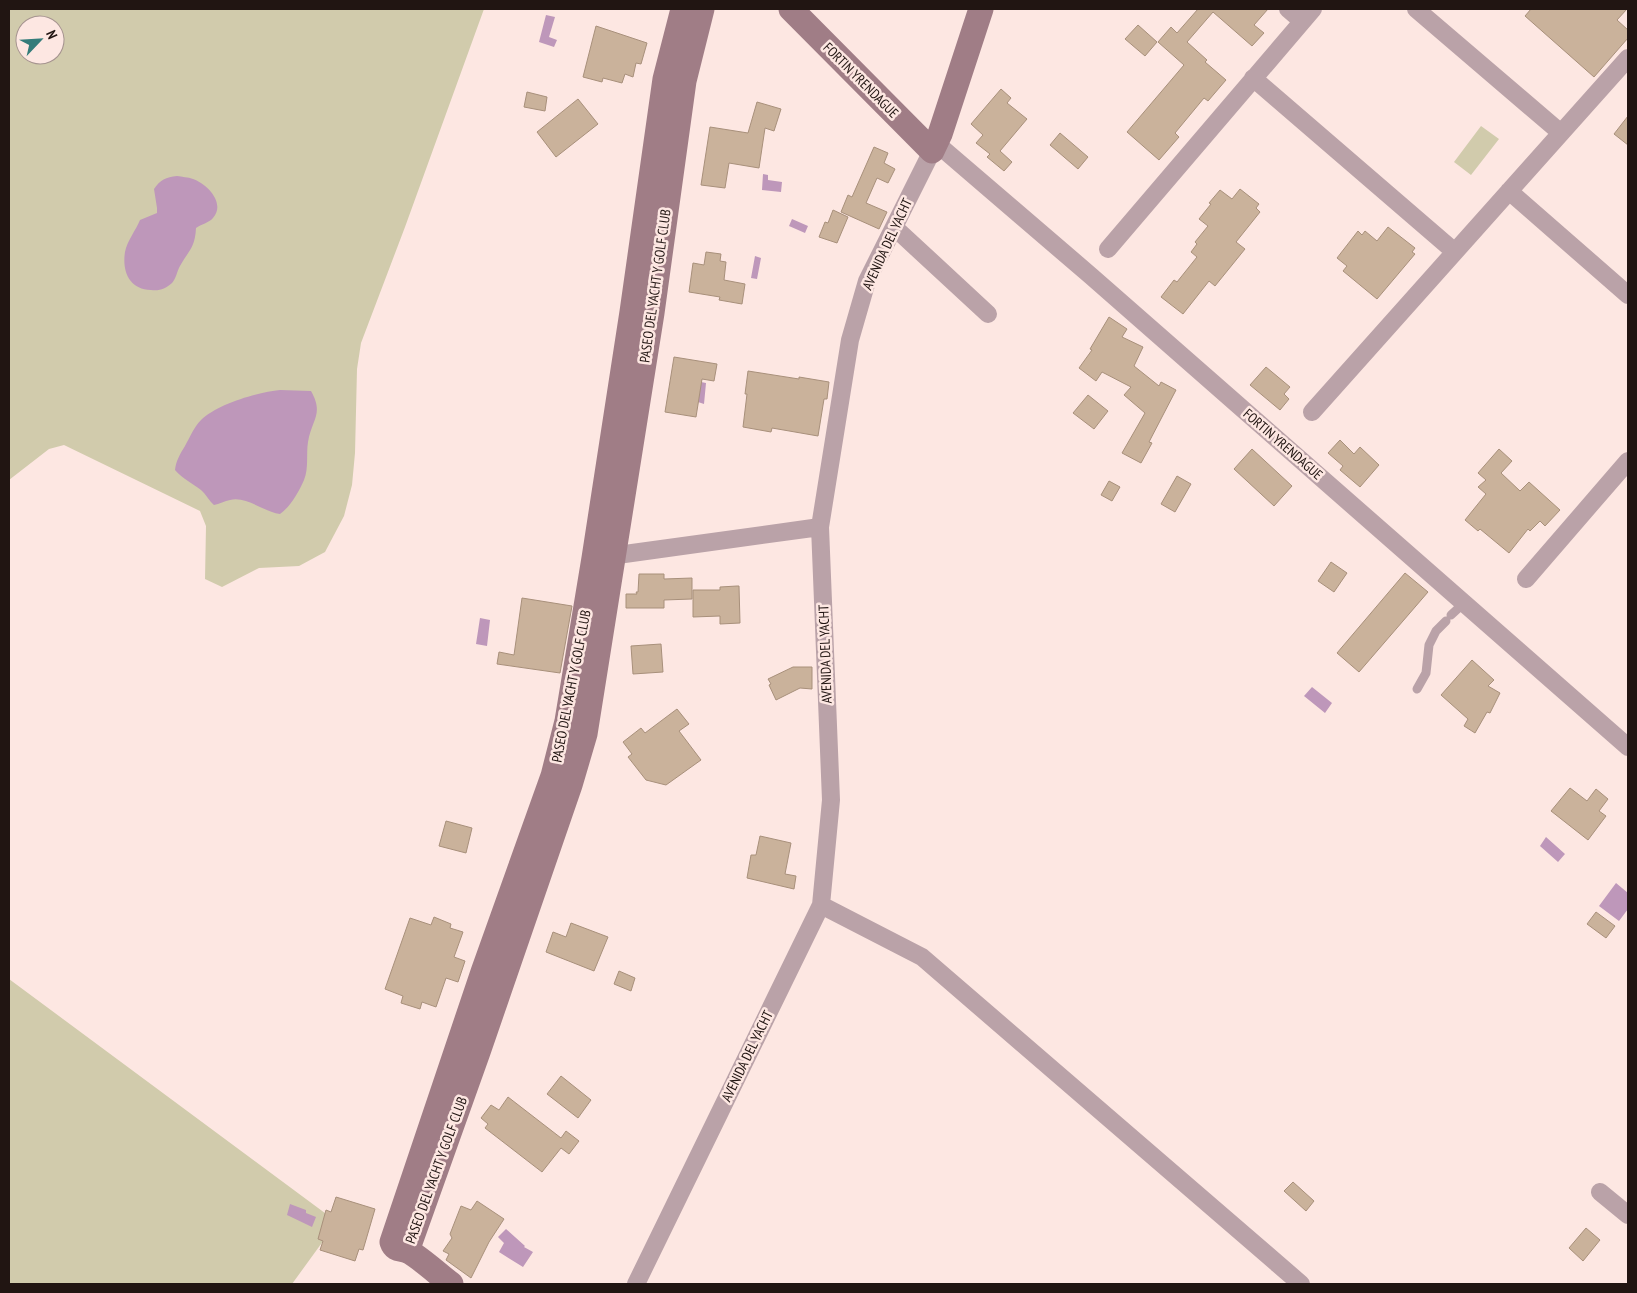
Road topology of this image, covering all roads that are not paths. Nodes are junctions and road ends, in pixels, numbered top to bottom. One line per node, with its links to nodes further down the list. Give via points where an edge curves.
1 (683, 9): 22 (main road, PASEO DEL YACHT Y GOLF CLUB, via 665,79)
2 (702, 9): 22 (main road, PASEO DEL YACHT Y GOLF CLUB, via 684,80 652,313)
3 (791, 9): 12 (main road, FORTIN YRENDAGUE)
4 (815, 9): 12 (main road, FORTIN YRENDAGUE)
5 (981, 9): 12 (main road, AVENIDA DEL YACHT)
6 (1288, 9): 8 (street)
7 (1416, 9): 11 (street)
8 (1307, 15): 10 (street)
9 (1628, 58): 11 (street)
10 (1253, 78): 15 (street); 16 (street)
11 (1561, 133): 13 (street)
12 (936, 143): 14 (street, AVENIDA DEL YACHT); 24 (street, FORTIN YRENDAGUE, via 1106,289)
13 (1509, 191): 16 (street); 17 (street)
14 (894, 227): 18 (street); 21 (street, AVENIDA DEL YACHT, via 867,281 850,340)
15 (1108, 249)
16 (1455, 252): 19 (street)
17 (1628, 295)
18 (988, 314)
19 (1312, 412)
20 (1628, 461): 23 (street)
21 (820, 527): 22 (street); 27 (street, AVENIDA DEL YACHT, via 830,800)
22 (603, 557): 30 (main road, PASEO DEL YACHT Y GOLF CLUB, via 599,656 586,734 478,1052 399,1246)
23 (1526, 579)
24 (1454, 613): 25 (lane, via 1436,631 1429,645 1426,673); 26 (street, FORTIN YRENDAGUE)
25 (1418, 689)
26 (1628, 747)
27 (821, 905): 31 (street, AVENIDA DEL YACHT); 32 (street, via 922,957)
28 (1600, 1192): 29 (street)
29 (1628, 1215)
30 (451, 1284)
31 (636, 1284)
32 (1301, 1284)

